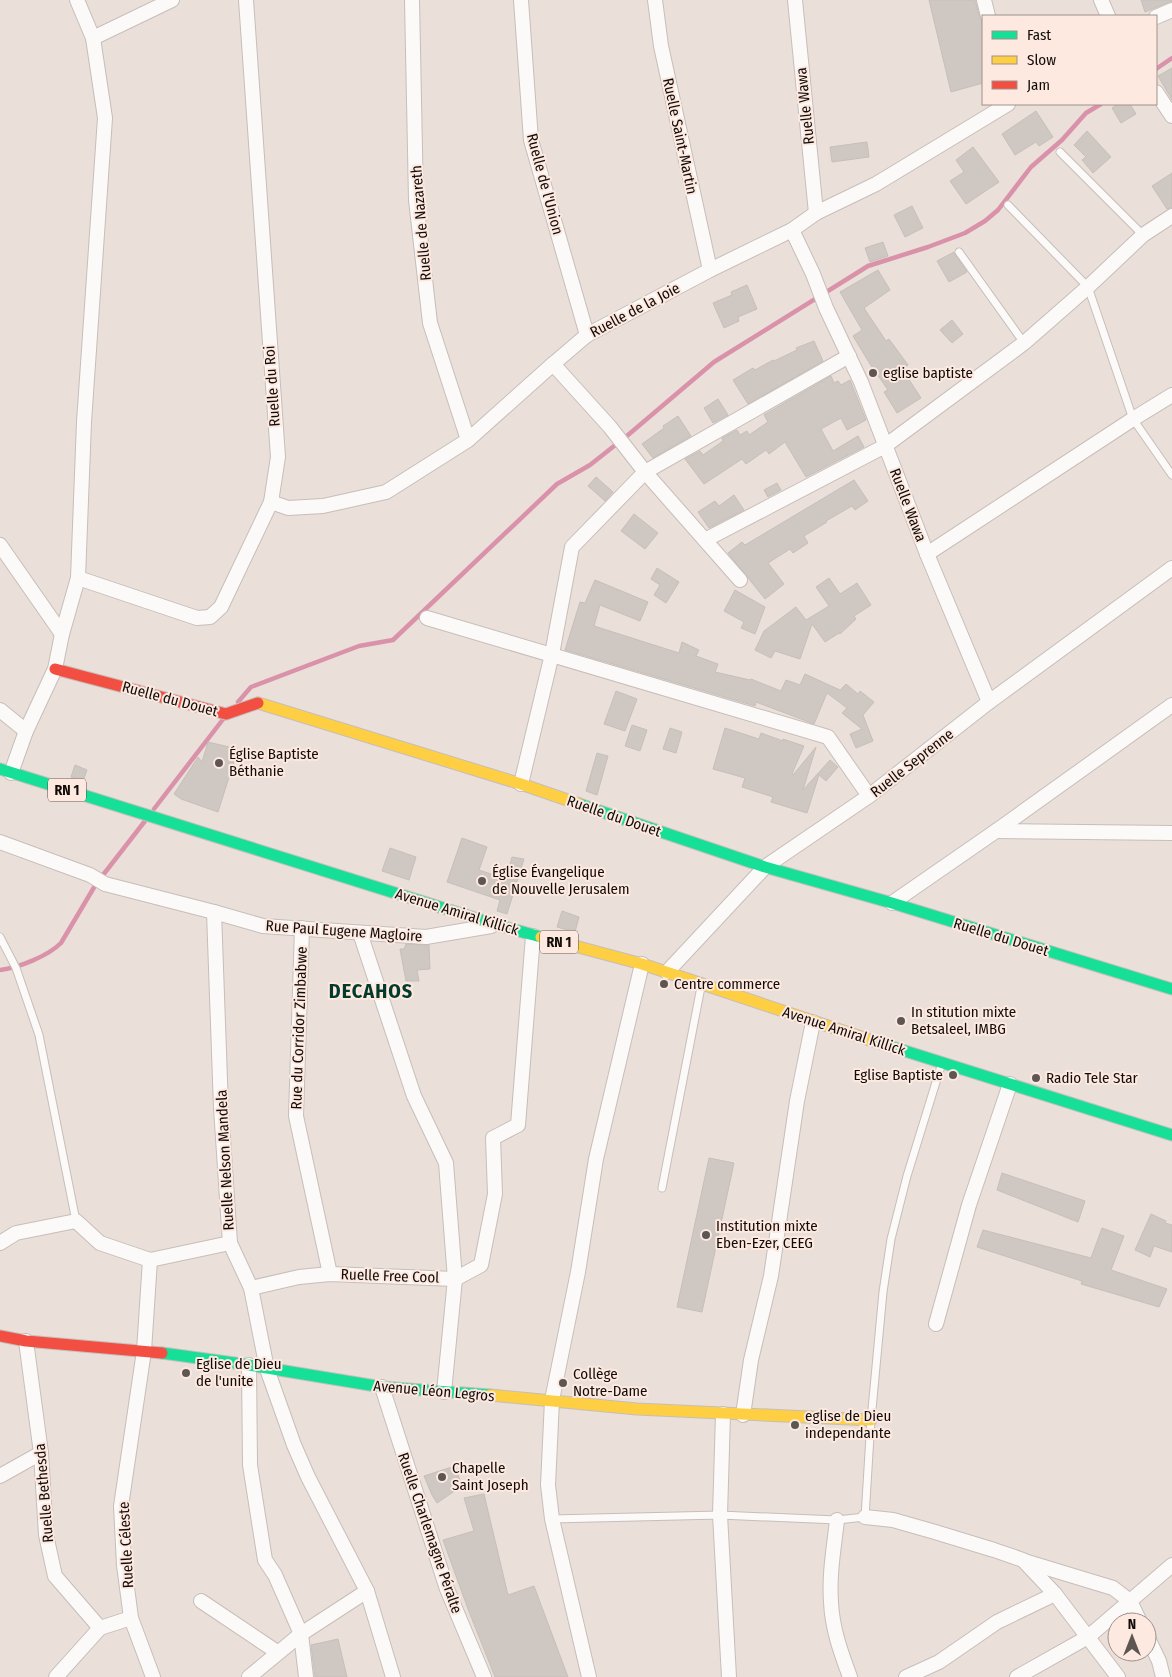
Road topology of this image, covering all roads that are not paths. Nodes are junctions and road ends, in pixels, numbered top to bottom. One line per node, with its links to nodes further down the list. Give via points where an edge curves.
1 (77, 0): 14 (street)
2 (172, 0): 14 (street)
3 (246, 0): 37 (street, Ruelle du Roi, via 278,457)
4 (412, 0): 33 (street, Ruelle de Nazareth, via 416,200 430,322)
5 (521, 0): 27 (street, Ruelle de l'Union, via 531,140)
6 (655, 0): 25 (street, Ruelle Saint-Martin, via 661,46)
7 (795, 0): 20 (street, Ruelle Wawa)
8 (984, 0): 11 (street)
9 (1101, 0): 12 (street)
10 (1172, 10): 13 (street)
11 (988, 15)
12 (1108, 15)
13 (1157, 18)
14 (93, 38): 42 (street, via 105,118 84,422)
15 (1157, 94): 17 (street)
16 (1006, 105): 20 (street, Ruelle de la Joie, via 876,184)
17 (1172, 116)
18 (1060, 152): 23 (lane)
19 (1008, 205): 26 (lane)
20 (816, 213): 22 (street, Ruelle de la Joie)
21 (1172, 216): 23 (street)
22 (792, 230): 25 (street, Ruelle de la Joie); 29 (street, Ruelle Wawa)
23 (1143, 235): 26 (street)
24 (959, 252): 28 (lane)
25 (710, 270): 27 (street, Ruelle de la Joie)
26 (1088, 287): 28 (street); 32 (lane)
27 (587, 335): 30 (street, Ruelle de la Joie)
28 (1024, 343): 34 (street)
29 (849, 356): 34 (street, Ruelle Wawa); 35 (street)
30 (553, 364): 33 (street, Ruelle de la Joie); 35 (street, via 610,427)
31 (1172, 395): 32 (street)
32 (1133, 419): 36 (lane); 40 (street)
33 (468, 440): 37 (street, Ruelle de la Joie, via 386,492 323,506 288,508)
34 (885, 446): 38 (street); 40 (street, Ruelle Wawa)
35 (645, 472): 38 (street); 46 (street, via 572,547)
36 (1172, 475)
37 (271, 502): 42 (street, Ruelle du Roi, via 221,607 210,617 198,618)
38 (705, 540): 43 (street)
39 (0, 545): 45 (street)
40 (927, 554): 48 (street, Ruelle Wawa)
41 (1172, 568): 48 (street, Ruelle Seprenne)
42 (78, 578): 45 (street)
43 (740, 580)
44 (427, 618): 46 (street)
45 (62, 634): 47 (street)
46 (552, 654): 53 (street); 54 (street, via 828,737)
47 (55, 668): 51 (street); 53 (street, Ruelle du Douet, via 226,714 257,703)
48 (989, 702): 54 (street, Ruelle Seprenne)
49 (1172, 705): 55 (street)
50 (0, 710): 51 (street)
51 (26, 731): 52 (street)
52 (6, 771): 61 (street, Avenue Amiral Killick / RN 1)
53 (521, 784): 58 (street, Ruelle du Douet)
54 (870, 796): 58 (street, Ruelle Seprenne)
55 (996, 831): 56 (street); 59 (street)
56 (1172, 833)
57 (0, 842): 60 (street, Rue Paul Eugene Magloire, via 90,874 105,884)
58 (765, 867): 59 (street, Ruelle du Douet); 67 (street, Ruelle Seprenne)
59 (892, 903): 69 (street, Ruelle du Douet)
60 (214, 912): 62 (street, Rue Paul Eugene Magloire, via 262,926); 77 (street, Ruelle Nelson Mandela)
61 (497, 925): 63 (street, Rue Paul Eugene Magloire, via 426,937); 64 (street, Avenue Amiral Killick / RN 1)
62 (302, 928): 63 (street, Rue Paul Eugene Magloire); 79 (street, Rue du Corridor Zimbabwe, via 296,1116)
63 (360, 933): 80 (street, via 414,1096 446,1163)
64 (534, 936): 66 (street, Avenue Amiral Killick / RN 1); 80 (street, Ruelle Free Cool, via 518,1125 493,1138 495,1194 481,1265)
65 (0, 937): 75 (lane, via 16,968 38,1035)
66 (642, 964): 67 (street, Avenue Amiral Killick / RN 1); 90 (street, via 596,1159 578,1272)
67 (667, 972): 68 (street, Avenue Amiral Killick / RN 1)
68 (702, 984): 70 (street, Avenue Amiral Killick / RN 1); 74 (lane)
69 (1172, 989)
70 (813, 1022): 71 (street, Avenue Amiral Killick / RN 1); 92 (street, via 797,1101 771,1276 751,1360)
71 (942, 1063): 72 (street, RN 1); 93 (lane, via 891,1239)
72 (1010, 1084): 73 (street, RN 1); 82 (street, via 969,1205)
73 (1172, 1135)
74 (662, 1188)
75 (76, 1221): 76 (street, via 16,1233); 78 (street, via 100,1243)
76 (0, 1243)
77 (230, 1243): 78 (street); 81 (street, Ruelle Nelson Mandela)
78 (150, 1260): 85 (street, Ruelle Céleste)
79 (330, 1274): 80 (street, Ruelle Free Cool); 81 (street, Ruelle Free Cool, via 299,1277)
80 (455, 1279): 89 (street)
81 (252, 1288): 87 (street, Ruelle Nelson Mandela)
82 (936, 1324)
83 (0, 1336): 84 (street, Avenue Léon Legros)
84 (26, 1341): 85 (street, Avenue Léon Legros); 94 (street, Ruelle Bethesda)
85 (144, 1351): 86 (street, Avenue Léon Legros); 107 (street, Ruelle Céleste, via 121,1506)
86 (249, 1365): 87 (street, Avenue Léon Legros); 109 (street, via 250,1465 265,1560)
87 (267, 1369): 88 (street, Avenue Léon Legros); 102 (street, Ruelle Nelson Mandela, via 308,1477)
88 (382, 1387): 89 (street, Avenue Léon Legros); 118 (street, Ruelle Charlemagne Péralte, via 447,1589)
89 (444, 1392): 90 (street, Avenue Léon Legros)
90 (552, 1400): 91 (street, Avenue Léon Legros); 98 (street, via 548,1485)
91 (723, 1414): 92 (street, Avenue Léon Legros); 96 (street)
92 (743, 1415): 93 (street, Avenue Léon Legros)
93 (871, 1420): 97 (lane)
94 (41, 1453): 95 (street); 108 (street, Ruelle Bethesda, via 46,1535 55,1576)
95 (0, 1476)
96 (720, 1515): 98 (lane); 99 (lane); 120 (street)
97 (865, 1517): 99 (lane); 100 (street, via 893,1520)
98 (552, 1519): 119 (street)
99 (837, 1520): 121 (street, via 830,1602 834,1627)
100 (1023, 1560): 103 (street); 105 (street, via 1100,1583)
101 (1172, 1565): 105 (street)
102 (367, 1591): 109 (street); 117 (street, Ruelle Nelson Mandela)
103 (1055, 1594): 110 (street); 122 (street, via 997,1622 939,1662)
104 (200, 1601): 111 (street)
105 (1130, 1601): 106 (street); 110 (street)
106 (1135, 1612)
107 (131, 1618): 108 (street); 114 (street, Ruelle Céleste)
108 (100, 1628): 113 (street)
109 (301, 1634): 111 (street); 116 (street)
110 (1088, 1637): 123 (street); 124 (street)
111 (277, 1652): 115 (street)
112 (1157, 1659): 125 (street)
113 (56, 1677)
114 (153, 1677)
115 (249, 1677)
116 (306, 1677)
117 (393, 1677)
118 (484, 1677)
119 (589, 1677)
120 (729, 1677)
121 (850, 1677)
122 (906, 1677)
123 (1017, 1677)
124 (1118, 1677)
125 (1163, 1677)

